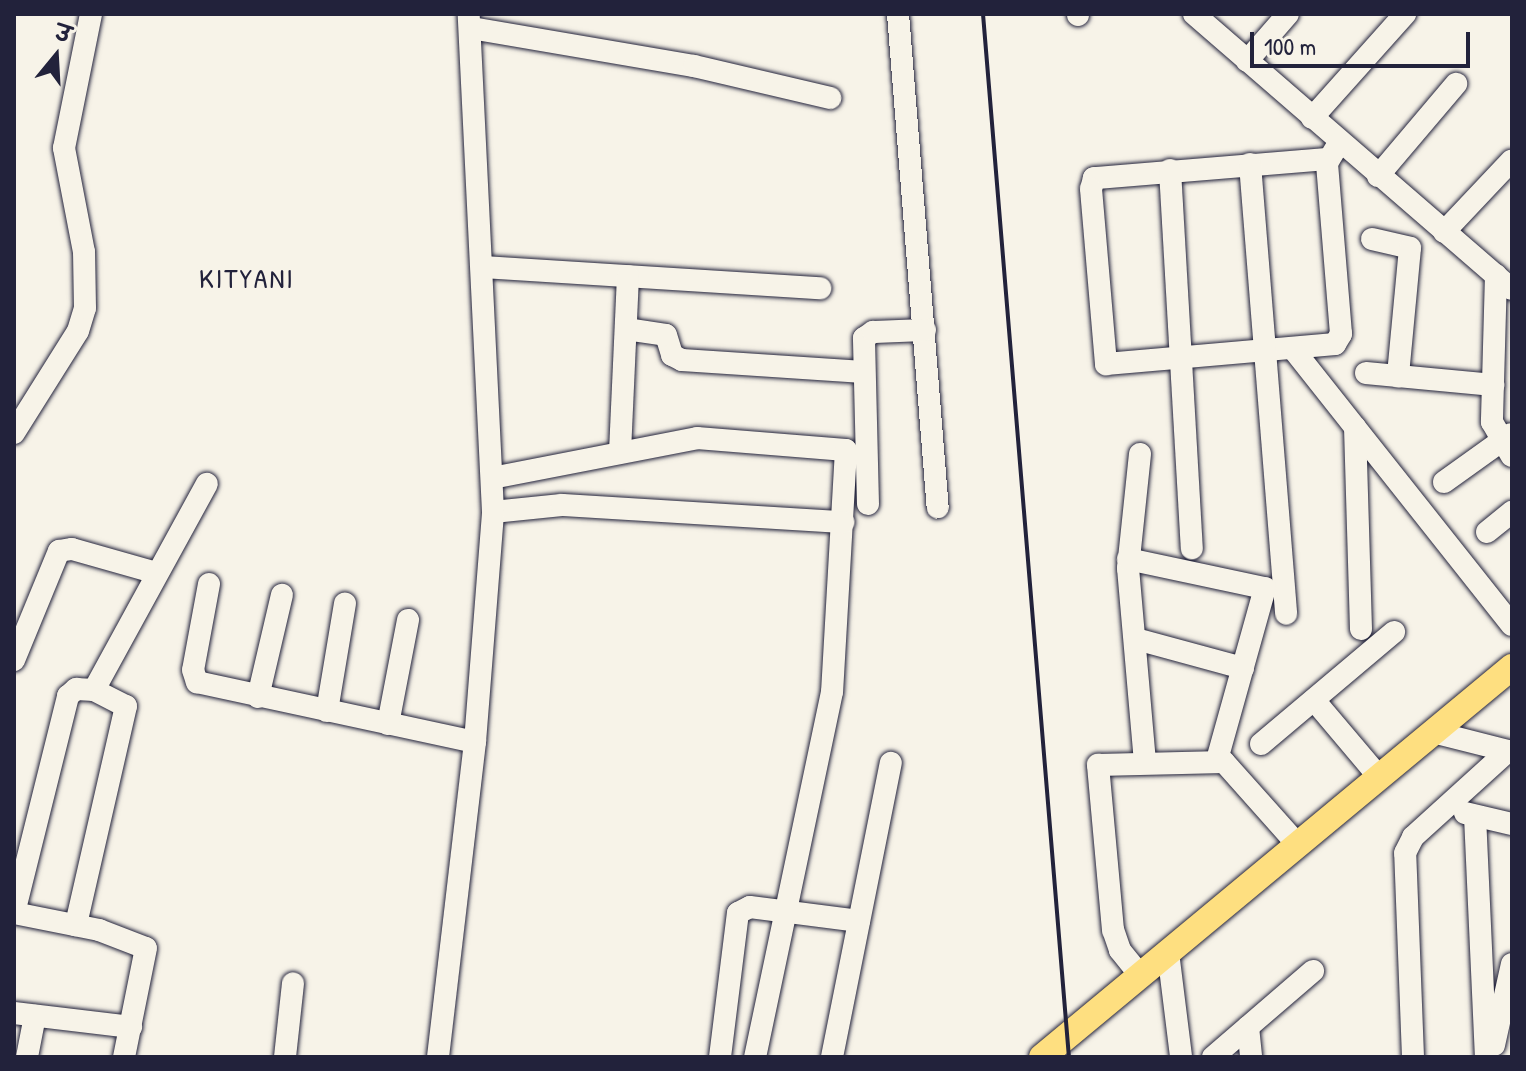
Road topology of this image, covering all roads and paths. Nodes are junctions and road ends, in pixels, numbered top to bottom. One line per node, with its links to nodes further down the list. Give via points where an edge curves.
1 (91, 14): 32 (street, via 64,148 84,252 85,308 78,331)
2 (898, 14): 23 (street)
3 (1194, 14): 7 (street)
4 (1288, 14): 7 (street)
5 (1405, 14): 10 (street)
6 (478, 21): 9 (street); 18 (street)
7 (1247, 61): 10 (street)
8 (1456, 84): 15 (street)
9 (830, 98)
10 (1312, 118): 11 (street)
11 (1333, 151): 13 (street); 15 (street); 24 (street, via 1341,334 1331,345)
12 (1511, 161): 16 (street)
13 (1250, 164): 14 (street); 25 (street)
14 (1170, 170): 26 (street); 26 (street, via 1098,175 1091,189 1103,358 1115,366)
15 (1378, 176): 16 (street)
16 (1444, 232): 20 (street)
17 (1372, 239): 29 (street, via 1410,248)
18 (482, 267): 19 (street); 36 (street)
19 (628, 276): 21 (street); 22 (street)
20 (1508, 285): 30 (street)
21 (820, 288)
22 (626, 329): 27 (street, via 666,335 672,355 682,360); 34 (street)
23 (925, 330): 27 (street, via 868,334 862,343); 40 (street)
24 (1293, 349): 25 (street); 31 (street)
25 (1263, 352): 26 (street); 51 (street)
26 (1178, 360): 45 (street)
27 (864, 372): 39 (street)
28 (1366, 373): 29 (street)
29 (1398, 376): 30 (street)
30 (1493, 385): 33 (street, via 1492,422)
31 (1355, 427): 53 (street); 54 (street)
32 (14, 433)
33 (1507, 443): 37 (street)
34 (620, 452): 36 (street); 43 (street, via 697,438 840,446 847,454)
35 (1140, 454): 46 (street)
36 (492, 478): 41 (street)
37 (1444, 482)
38 (207, 484): 47 (street)
39 (868, 504)
40 (938, 507)
41 (493, 512): 43 (street, via 562,505); 66 (street)
42 (1512, 512): 44 (street)
43 (843, 522): 77 (street, via 832,692)
44 (1487, 532)
45 (1192, 548)
46 (1128, 559): 56 (street); 59 (street, via 1261,584 1265,593)
47 (157, 573): 57 (street, via 72,549 59,551); 60 (street)
48 (209, 584): 61 (street, via 193,677 208,686)
49 (282, 595): 61 (street)
50 (345, 604): 63 (street)
51 (1286, 614)
52 (408, 620): 64 (street)
53 (1512, 625)
54 (1361, 629)
55 (1394, 632): 62 (street)
56 (1136, 639): 59 (street); 70 (street)
57 (14, 660)
58 (1512, 667): 65 (main road)
59 (1243, 668): 69 (street)
60 (94, 690): 78 (street, via 76,689 68,696); 80 (street, via 126,706)
61 (258, 697): 63 (street)
62 (1314, 700): 67 (street); 72 (street)
63 (327, 711): 64 (street)
64 (388, 724): 66 (street)
65 (1433, 732): 68 (street); 72 (main road)
66 (475, 742): 93 (street)
67 (1261, 744)
68 (1510, 752): 73 (street)
69 (1217, 760): 70 (street); 76 (street, via 1231,765)
70 (1145, 761): 84 (street, via 1103,762 1095,774 1113,930 1120,950)
71 (891, 763): 79 (street)
72 (1379, 777): 76 (main road)
73 (1444, 809): 74 (street); 100 (street, via 1413,837 1404,860)
74 (1475, 816): 75 (street); 101 (street)
75 (1512, 824)
76 (1297, 844): 81 (main road)
77 (785, 910): 79 (street); 94 (street, via 750,907 738,913); 95 (street)
78 (14, 913): 80 (street)
79 (859, 921): 96 (street)
80 (76, 925): 87 (street, via 146,948)
81 (1168, 952): 84 (main road); 97 (street)
82 (1512, 964): 101 (street)
83 (1313, 971): 88 (street)
84 (1140, 975): 89 (main road)
85 (293, 983): 92 (street)
86 (25, 1014): 87 (street); 90 (street)
87 (131, 1027): 91 (street)
88 (1248, 1027): 98 (street); 99 (street)
89 (1048, 1052)
90 (27, 1057)
91 (124, 1057)
92 (285, 1057)
93 (438, 1057)
94 (720, 1057)
95 (755, 1057)
96 (832, 1057)
97 (1181, 1057)
98 (1213, 1057)
99 (1251, 1057)
100 (1413, 1057)
101 (1488, 1057)

